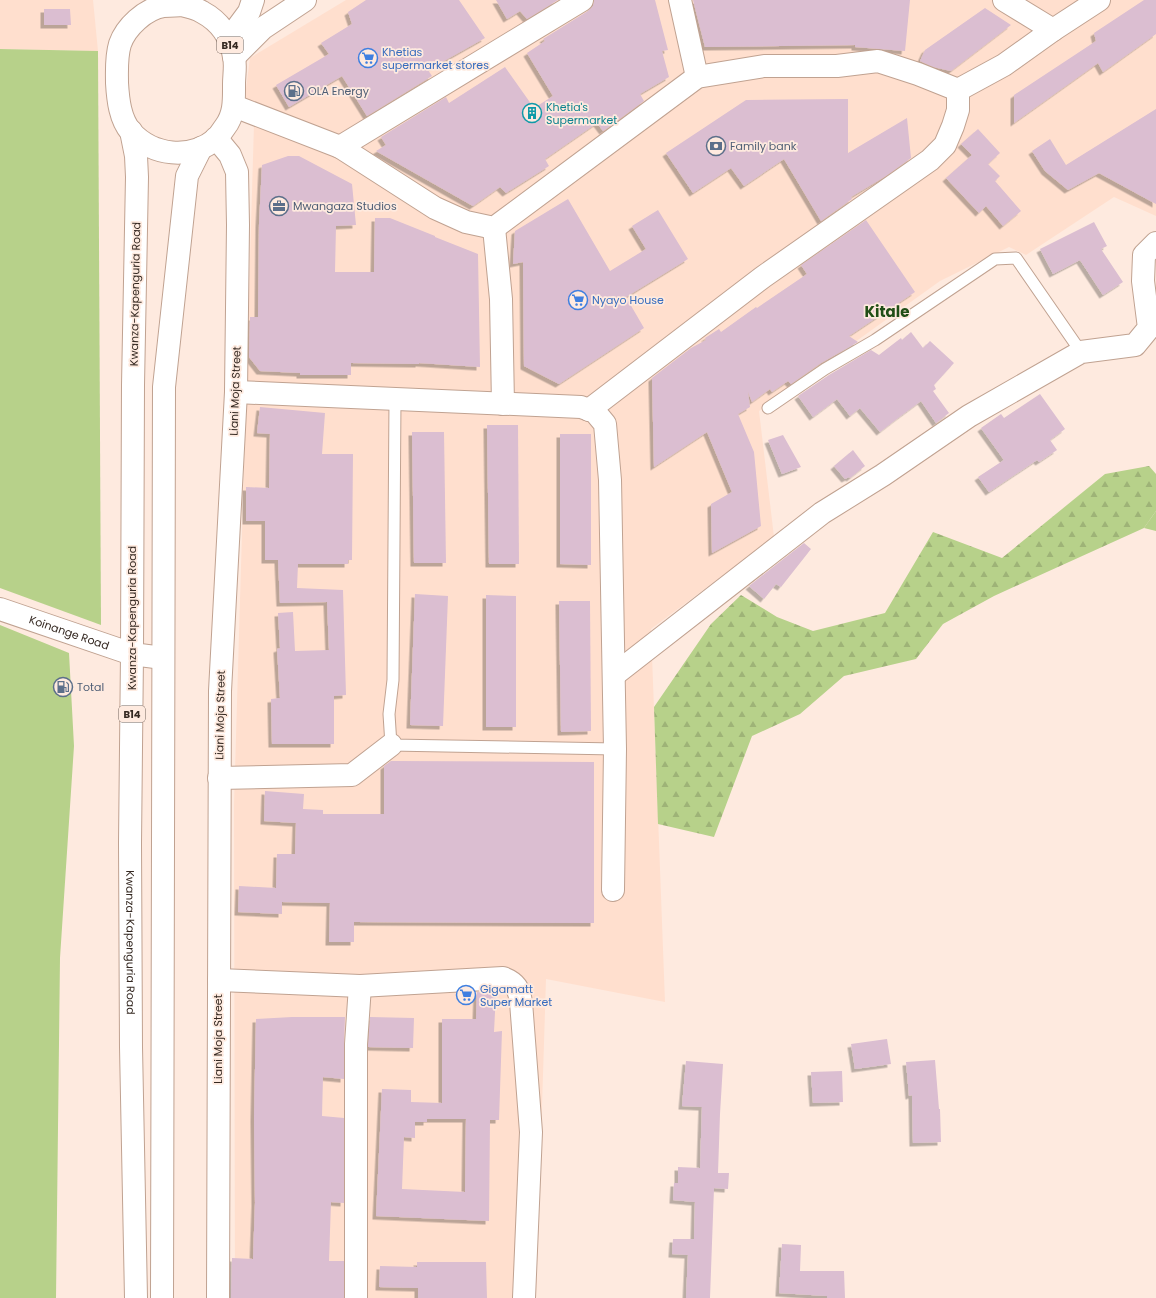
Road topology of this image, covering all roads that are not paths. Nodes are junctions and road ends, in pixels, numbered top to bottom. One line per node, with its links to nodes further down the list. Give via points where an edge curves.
1 (142, 0): 9 (main road, B14)
2 (208, 0): 11 (main road, B14)
3 (253, 0): 11 (main road, via 249,12)
4 (305, 0): 11 (main road, via 263,28)
5 (582, 0): 17 (main road)
6 (680, 0): 12 (main road)
7 (1004, 0): 10 (main road)
8 (1099, 0): 10 (main road)
9 (129, 27): 11 (main road, B14, via 144,14 162,6 182,5 201,11); 15 (main road, B14, via 120,44 117,64 121,114)
10 (1053, 30): 13 (main road, via 1004,65)
11 (227, 39): 14 (main road, B14)
12 (698, 77): 13 (main road, via 764,66 837,66 878,61); 18 (main road)
13 (958, 90): 25 (main road, via 958,110 953,126 945,145 930,160 763,277)
14 (234, 106): 16 (main road, B14, via 228,124); 17 (main road)
15 (131, 131): 16 (main road, B14, via 146,144 164,152 183,153); 27 (main road, Kwanza-Kapenguria Road / B14, via 137,177)
16 (208, 143): 21 (main road, Liani Moja Street, via 230,155 237,172); 28 (main road, B14, via 187,176 164,387)
17 (340, 147): 18 (main road, via 435,208 466,222)
18 (494, 228): 23 (main road, via 501,299)
19 (1156, 243): 20 (main road, via 1144,255 1143,281 1149,328 1135,345)
20 (1081, 352): 24 (lane, via 1016,258 995,259); 29 (main road, via 970,416 822,513)
21 (236, 392): 22 (main road); 32 (main road, Liani Moja Street, via 220,691)
22 (395, 400): 23 (main road); 30 (lane, via 393,680 389,714)
23 (503, 404): 25 (main road, via 581,407)
24 (768, 408)
25 (590, 410): 29 (main road, via 596,412 605,424 610,480)
26 (0, 609): 27 (main road, Koinange Road)
27 (132, 654): 28 (main road, Koinange Road); 36 (main road, Kwanza-Kapenguria Road / B14, via 131,1039)
28 (163, 658): 37 (main road, B14)
29 (614, 675): 31 (main road)
30 (390, 745): 31 (lane); 32 (main road, via 352,775)
31 (615, 749): 33 (main road)
32 (219, 778): 34 (main road, Liani Moja Street)
33 (613, 890)
34 (219, 980): 35 (main road); 38 (main road, Liani Moja Street)
35 (360, 986): 39 (main road, via 356,1044); 40 (main road, via 503,978 512,982 519,992 531,1132)
36 (136, 1298)
37 (162, 1298)
38 (218, 1298)
39 (356, 1298)
40 (524, 1298)

